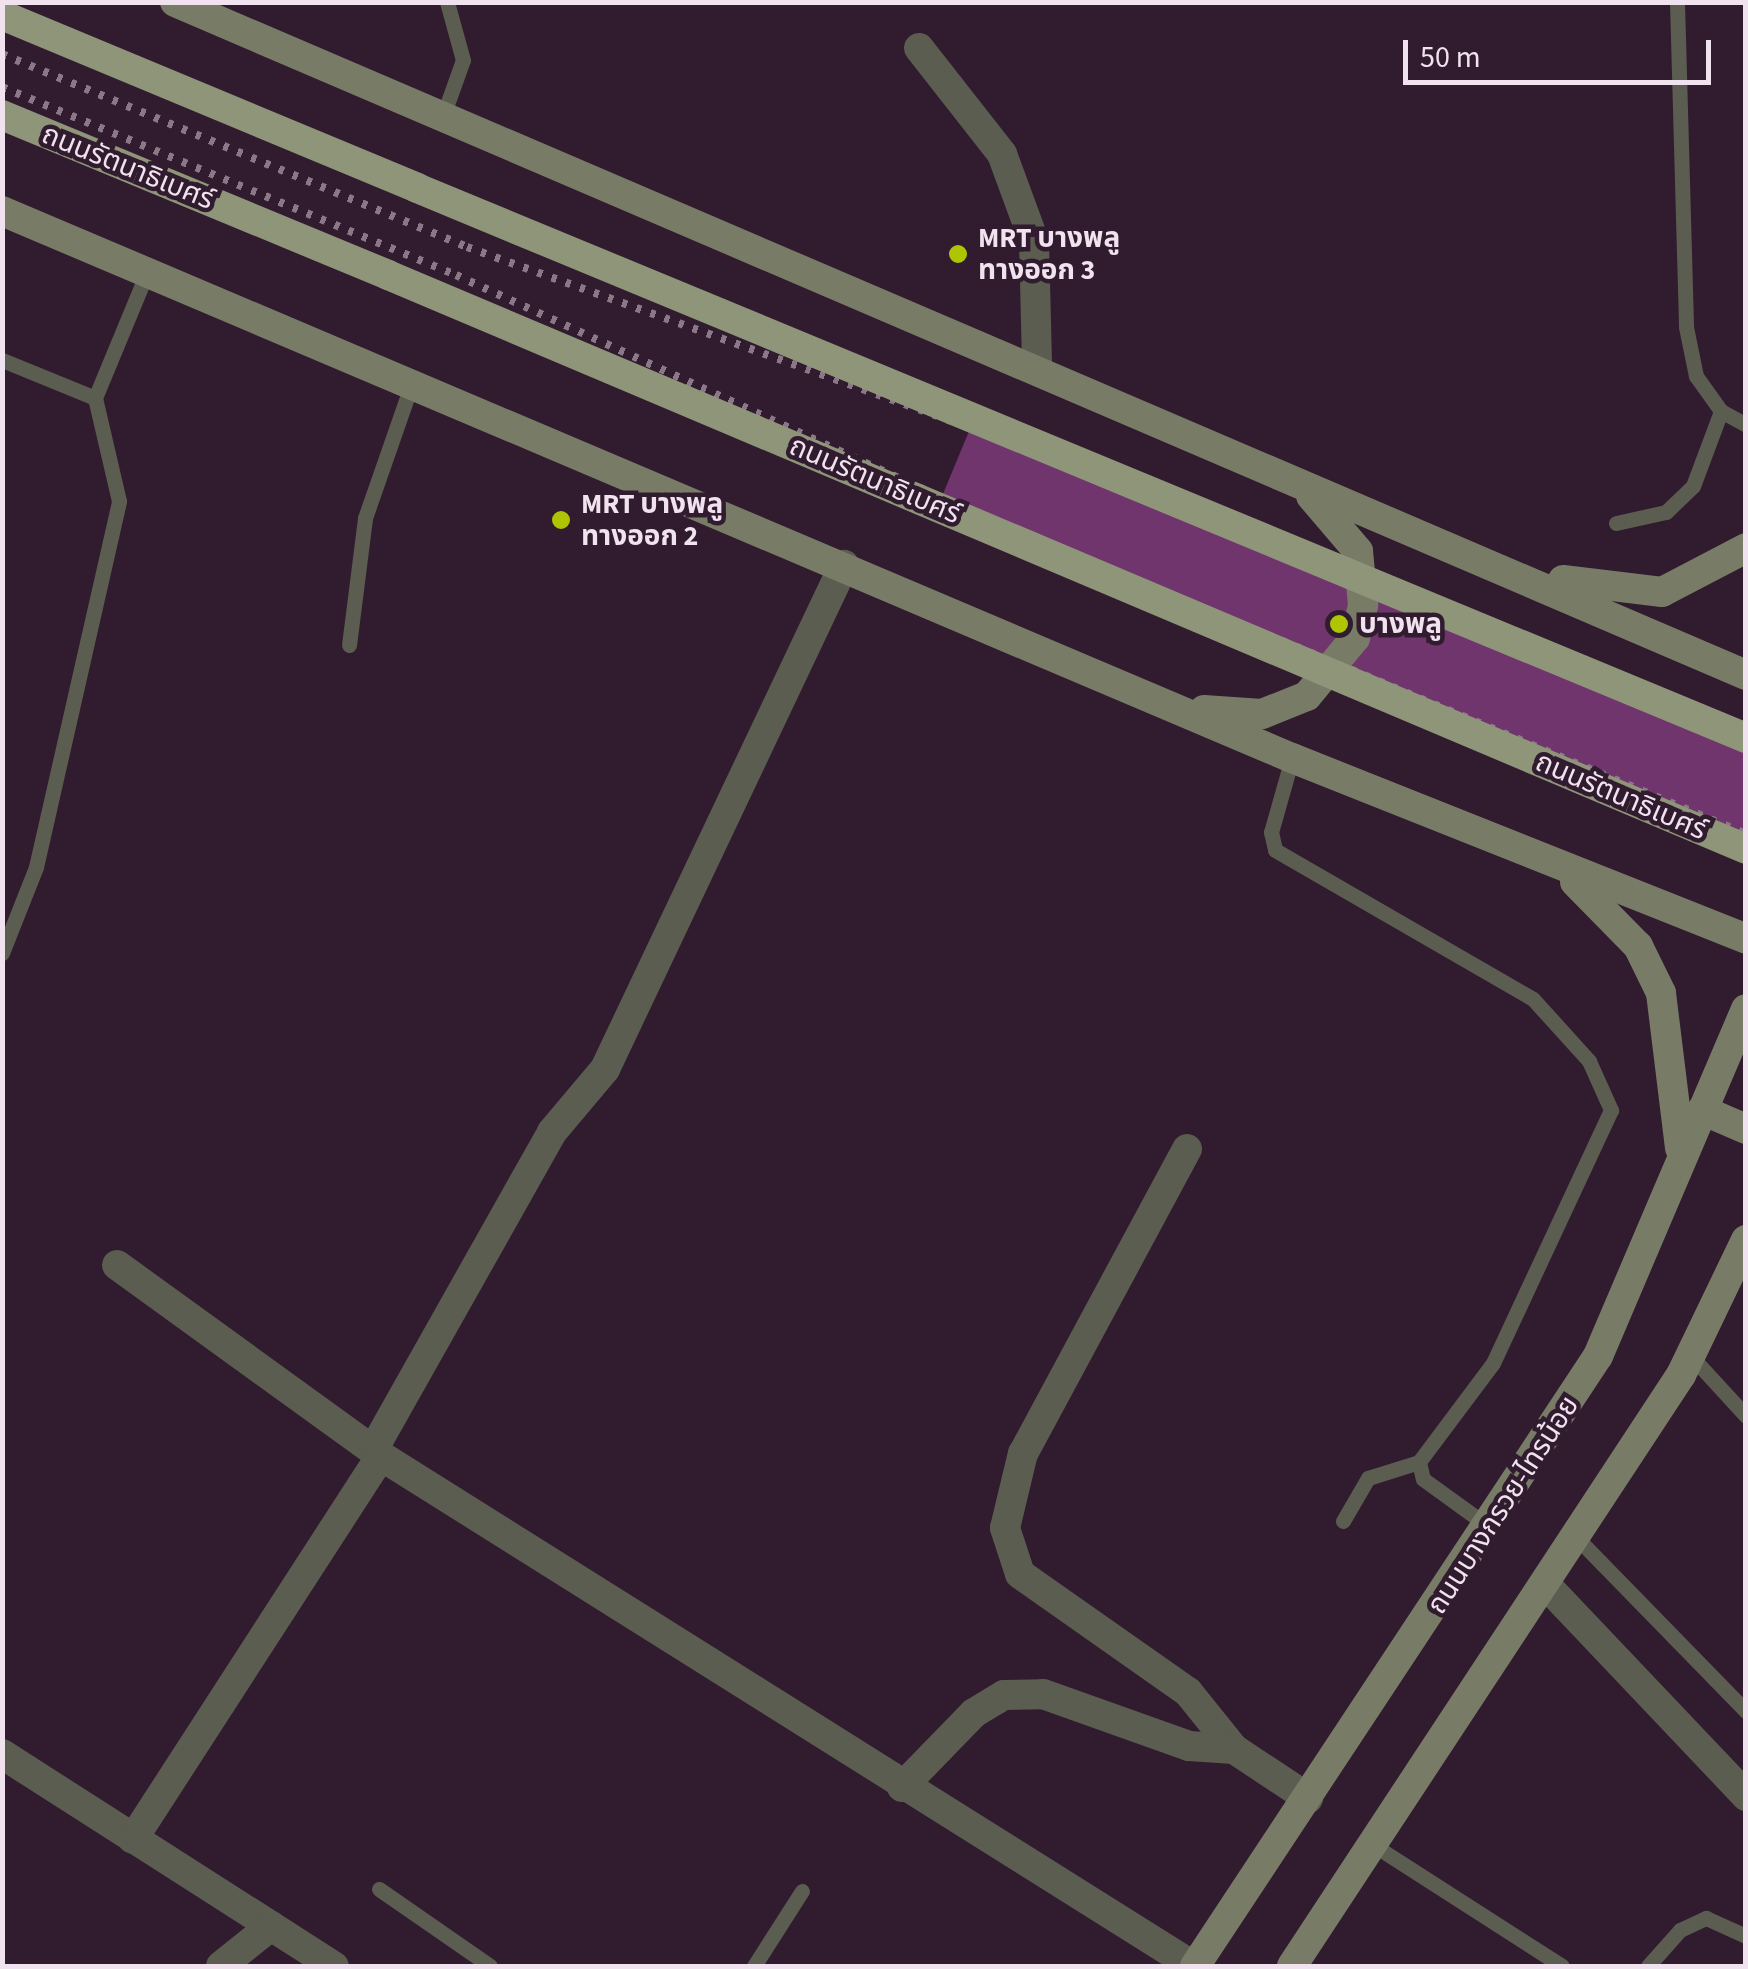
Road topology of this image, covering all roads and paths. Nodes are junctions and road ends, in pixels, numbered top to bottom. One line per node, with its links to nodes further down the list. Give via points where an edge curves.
1 (175, 2): 6 (main road)
2 (447, 2): 6 (lane, via 462,60)
3 (1677, 2): 14 (lane, via 1686,327 1696,376)
4 (2, 14): 24 (main road, bridge)
5 (919, 48): 11 (street, via 1002,154 1040,284)
6 (444, 113): 11 (main road)
7 (2, 115): 26 (main road, ถนนรัตนาธิเบศร์, bridge)
8 (2, 211): 9 (main road)
9 (148, 270): 12 (main road); 13 (lane)
10 (2, 360): 13 (lane)
11 (1038, 365): 16 (main road)
12 (412, 384): 20 (main road); 21 (lane, via 365,518)
13 (95, 398): 29 (lane, via 119,500 36,867)
14 (1721, 412): 15 (lane); 17 (lane, via 1693,486 1666,512)
15 (1746, 425)
16 (1271, 470): 18 (main road); 23 (main road, via 1336,517 1358,551 1363,605 1355,638 1306,696 1262,714)
17 (1616, 523)
18 (1422, 536): 19 (main road, via 1590,590 1662,592); 22 (main road)
19 (1746, 548)
20 (844, 564): 23 (main road); 39 (street, via 605,1069 552,1132)
21 (349, 644)
22 (1746, 676)
23 (1154, 695): 25 (main road)
24 (1746, 738)
25 (1292, 758): 27 (main road); 40 (lane, via 1270,832 1275,850 1532,999 1589,1061 1611,1110 1493,1363)
26 (1746, 848)
27 (1554, 863): 28 (main road); 34 (main road, via 1638,946 1661,993 1674,1048)
28 (1746, 939)
29 (2, 953)
30 (1746, 1008): 31 (main road, ถนนบางกรวย-ไทรน้อย)
31 (1702, 1110): 32 (main road); 34 (main road, ถนนบางกรวย-ไทรน้อย)
32 (1746, 1129)
33 (1187, 1149): 46 (street, via 1023,1453 1005,1528 1020,1574 1188,1692)
34 (1680, 1161): 42 (main road, ถนนบางกรวย-ไทรน้อย, via 1598,1356)
35 (1746, 1240): 37 (main road)
36 (118, 1264): 39 (street)
37 (1690, 1355): 38 (lane); 43 (main road)
38 (1746, 1416)
39 (377, 1453): 48 (street); 51 (street)
40 (1419, 1462): 41 (lane, via 1368,1478); 42 (lane, via 1423,1479)
41 (1343, 1521)
42 (1491, 1528): 50 (main road, ถนนบางกรวย-ไทรน้อย)
43 (1577, 1538): 44 (main road); 45 (lane)
44 (1546, 1585): 49 (street); 52 (main road)
45 (1746, 1712)
46 (1234, 1749): 48 (street, via 1189,1746 1042,1694 1004,1695); 50 (street)
47 (2, 1754): 51 (street)
48 (902, 1787): 61 (street)
49 (1746, 1796)
50 (1308, 1798): 61 (main road, ถนนบางกรวย-ไทรน้อย)
51 (133, 1839): 55 (street)
52 (1375, 1846): 62 (main road); 63 (lane)
53 (379, 1888): 59 (lane)
54 (802, 1891): 60 (lane)
55 (271, 1926): 57 (street); 58 (street)
56 (1746, 1936): 64 (lane, via 1706,1918 1680,1930)
57 (221, 1966)
58 (334, 1966)
59 (490, 1966)
60 (754, 1966)
61 (1194, 1966)
62 (1292, 1966)
63 (1562, 1966)
64 (1648, 1966)

